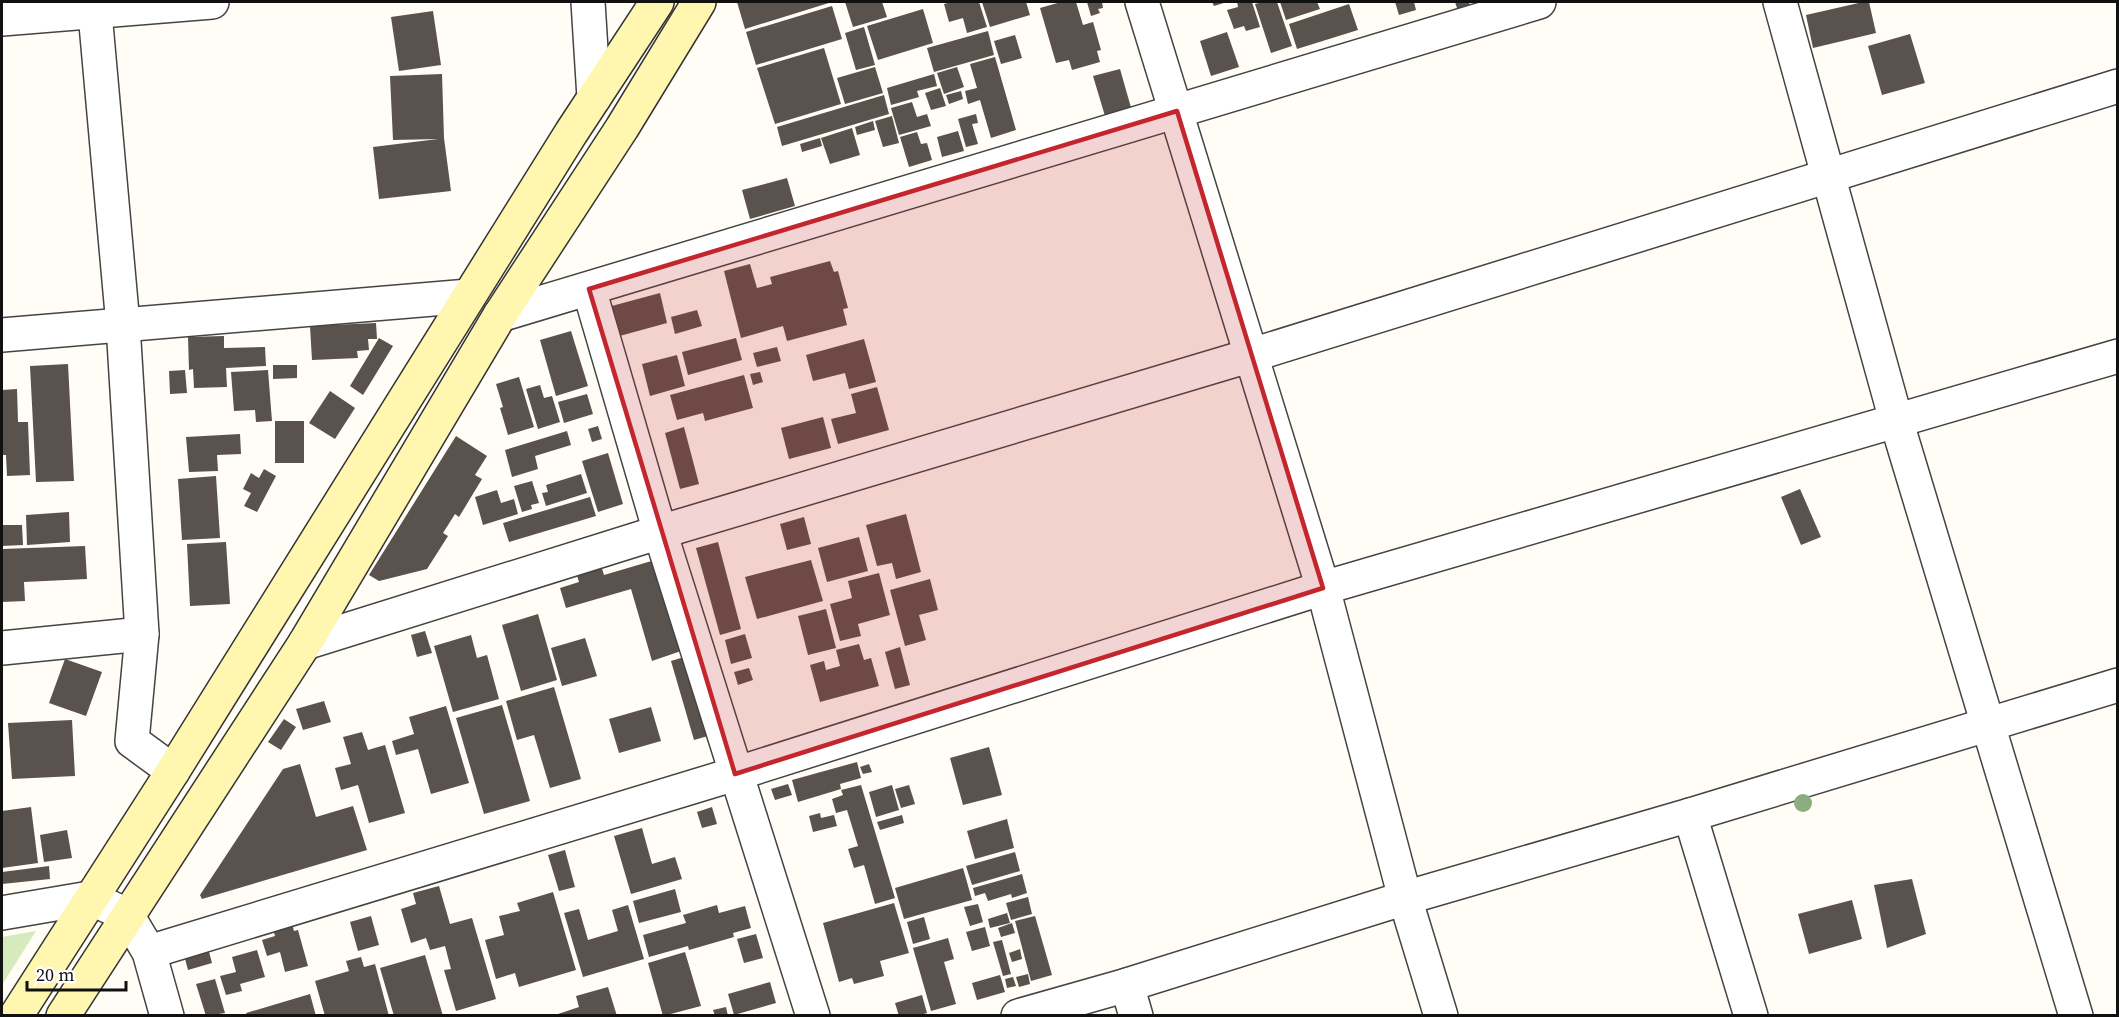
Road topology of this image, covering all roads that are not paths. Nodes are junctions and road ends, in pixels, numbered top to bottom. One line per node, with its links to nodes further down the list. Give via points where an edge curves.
1 (212, 2): 8 (street)
2 (588, 2): 11 (street)
3 (657, 2): 11 (main road)
4 (699, 2): 16 (main road)
5 (1142, 2): 12 (street)
6 (1539, 2): 12 (street)
7 (1780, 2): 13 (street)
8 (95, 6): 9 (street); 17 (street)
9 (2, 19)
10 (2118, 86): 13 (street)
11 (594, 98): 15 (main road)
12 (1176, 111): 14 (street); 19 (street)
13 (1829, 175): 19 (street); 21 (street)
14 (589, 289): 16 (street); 22 (street)
15 (469, 296): 17 (street); 29 (main road)
16 (501, 315): 25 (main road)
17 (123, 325): 18 (street); 24 (street)
18 (2, 335)
19 (1252, 355): 22 (street); 23 (street)
20 (2118, 356): 21 (street)
21 (1896, 420): 23 (street); 28 (street)
22 (660, 532): 25 (street); 30 (street)
23 (1323, 588): 30 (street); 33 (street)
24 (142, 634): 26 (street); 29 (street, via 132,741)
25 (305, 643): 35 (main road)
26 (2, 648)
27 (2118, 685): 28 (street)
28 (1989, 724): 31 (street); 46 (street)
29 (173, 771): 32 (main road)
30 (735, 774): 36 (street); 41 (street)
31 (1690, 815): 33 (street); 45 (street)
32 (90, 898): 34 (street); 35 (street); 38 (main road)
33 (1405, 898): 37 (street); 44 (street)
34 (2, 913)
35 (127, 915): 36 (street); 39 (main road)
36 (149, 952): 40 (street)
37 (1127, 985): 42 (street); 43 (street)
38 (16, 1016)
39 (63, 1016)
40 (167, 1016)
41 (813, 1016)
42 (1018, 1016)
43 (1136, 1016)
44 (1441, 1016)
45 (1751, 1016)
46 (2076, 1016)

